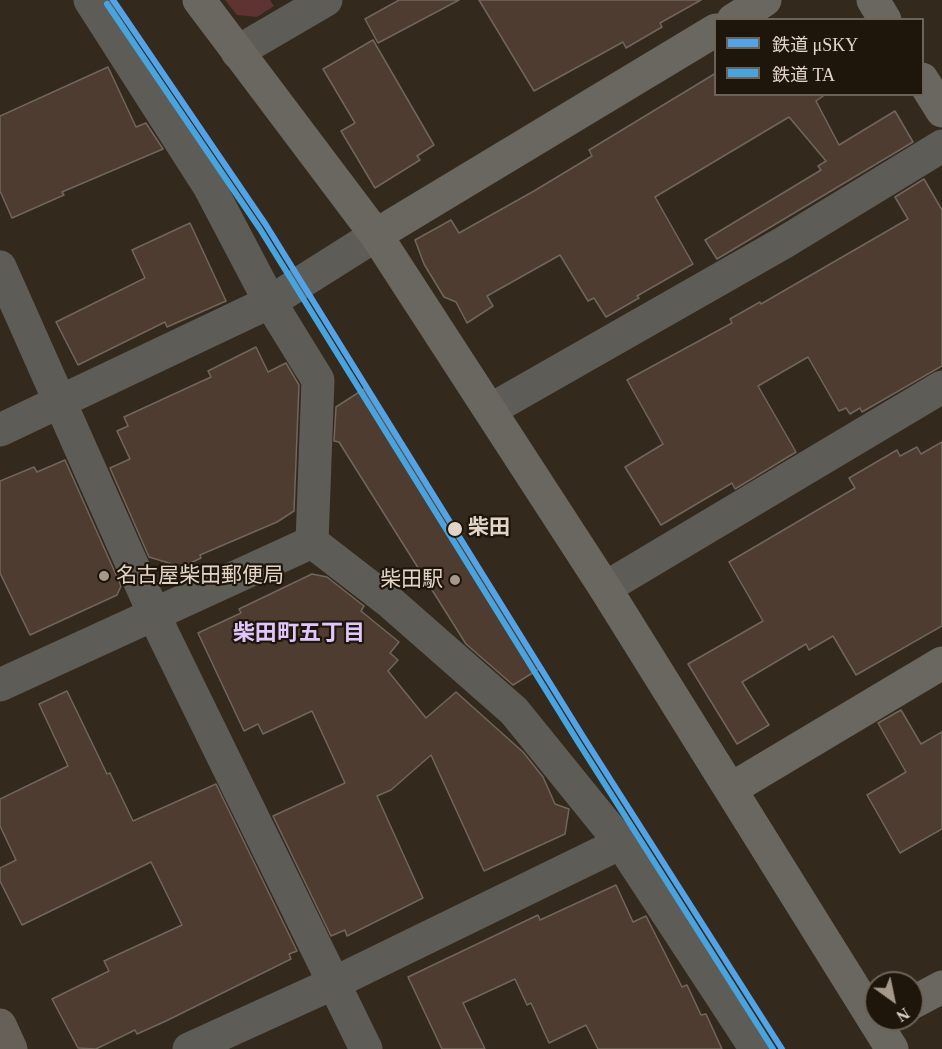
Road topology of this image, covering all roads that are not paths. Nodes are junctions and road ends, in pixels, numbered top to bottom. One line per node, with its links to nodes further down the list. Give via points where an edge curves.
1 (90, 0): 15 (street, via 209,186)
2 (199, 0): 9 (street)
3 (326, 0): 9 (street)
4 (765, 0): 6 (street)
5 (873, 0): 7 (street)
6 (736, 18)
7 (884, 18)
8 (714, 31): 13 (street)
9 (237, 52): 13 (street)
10 (924, 82): 11 (street)
11 (942, 111)
12 (942, 146): 18 (street, via 783,243)
13 (376, 235): 15 (street); 18 (street)
14 (0, 267): 17 (street)
15 (270, 302): 17 (street); 20 (street, via 318,380)
16 (942, 387): 21 (street)
17 (60, 401): 19 (street); 22 (street)
18 (490, 411): 21 (street)
19 (0, 430)
20 (312, 542): 22 (street); 26 (street, via 391,603 514,711)
21 (605, 588): 25 (street)
22 (154, 615): 24 (street); 27 (street)
23 (942, 663): 25 (street)
24 (0, 686)
25 (731, 789): 30 (street)
26 (621, 843): 27 (street); 35 (street)
27 (334, 983): 33 (street); 34 (street)
28 (942, 987): 29 (street)
29 (924, 997)
30 (864, 998)
31 (0, 1025): 32 (highway)
32 (11, 1049)
33 (189, 1049)
34 (366, 1049)
35 (756, 1049)

